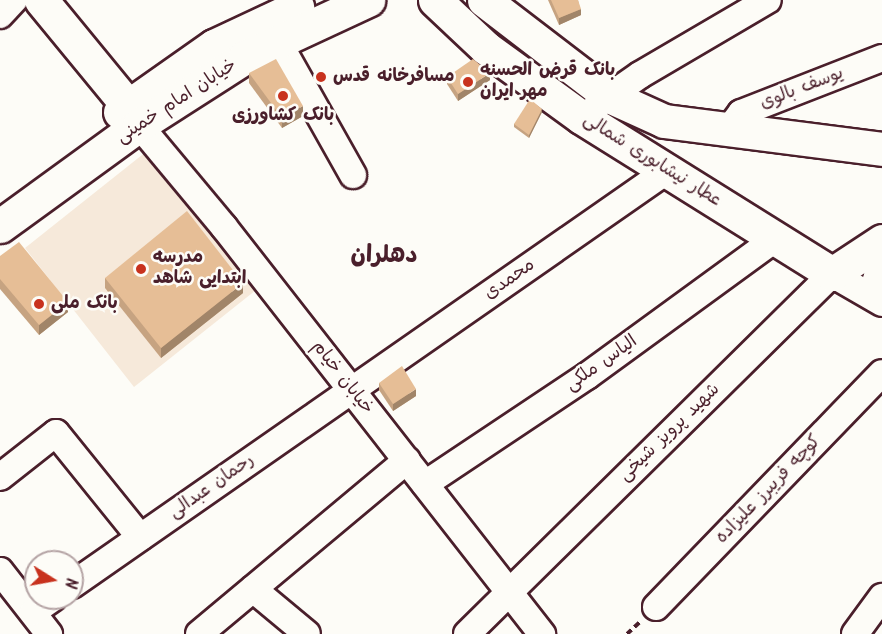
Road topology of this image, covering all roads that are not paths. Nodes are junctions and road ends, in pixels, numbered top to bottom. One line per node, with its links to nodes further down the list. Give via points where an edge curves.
1 (14, 0): 8 (street)
2 (41, 0): 12 (main road)
3 (312, 0): 12 (main road, خیابان امام خمینی, via 214,46)
4 (368, 0): 9 (main road, خیابان امام خمینی)
5 (484, 0): 11 (main road, عطار نیشابوری شمالی)
6 (768, 0): 11 (street)
7 (440, 3): 13 (main road, عطار نیشابوری شمالی, via 486,48)
8 (0, 15)
9 (277, 40): 12 (main road, خیابان امام خمینی); 17 (street)
10 (882, 58): 14 (street, یوسف بالوی, via 741,113)
11 (609, 96): 13 (street); 14 (main road, عطار نیشابوری شمالی, via 664,121)
12 (134, 115): 18 (main road, خیابان امام خمینی); 19 (main road, خیابان امام خمینی); 27 (street, خیابان خیام)
13 (582, 117): 16 (main road, عطار نیشابوری شمالی)
14 (729, 129): 15 (main road, عطار نیشابوری شمالی)
15 (882, 149)
16 (668, 170): 20 (main road, عطار نیشابوری شمالی); 27 (street, محمدی, via 381,359)
17 (353, 175)
18 (0, 201)
19 (0, 226)
20 (775, 239): 23 (main road, عطار نیشابوری شمالی); 30 (street, الیاس ملکی, via 587,375)
21 (882, 241): 23 (main road)
22 (882, 254): 24 (street, via 876,280)
23 (832, 274): 25 (street, عطار نیشابوری شمالی); 36 (street, شهید پرویز شیخی)
24 (882, 295)
25 (882, 303)
26 (882, 372): 38 (street, کوچه فریبرز علیزاده)
27 (352, 390): 28 (street, خیابان خیام); 31 (street, رحمان عبدالی)
28 (407, 460): 30 (street, خیابان خیام); 34 (street)
29 (0, 477): 31 (street, via 56,433)
30 (425, 484): 36 (street, خیابان خیام)
31 (140, 537): 33 (street, رحمان عبدالی)
32 (0, 571): 35 (street)
33 (84, 577)
34 (253, 589): 41 (street); 42 (street)
35 (24, 590)
36 (508, 592): 43 (street, شهید پرویز شیخی); 44 (street, خیابان خیام)
37 (882, 597): 45 (street)
38 (656, 607)
39 (44, 610): 40 (street)
40 (49, 634)
41 (199, 634)
42 (307, 634)
43 (467, 634)
44 (542, 634)
45 (855, 634)

